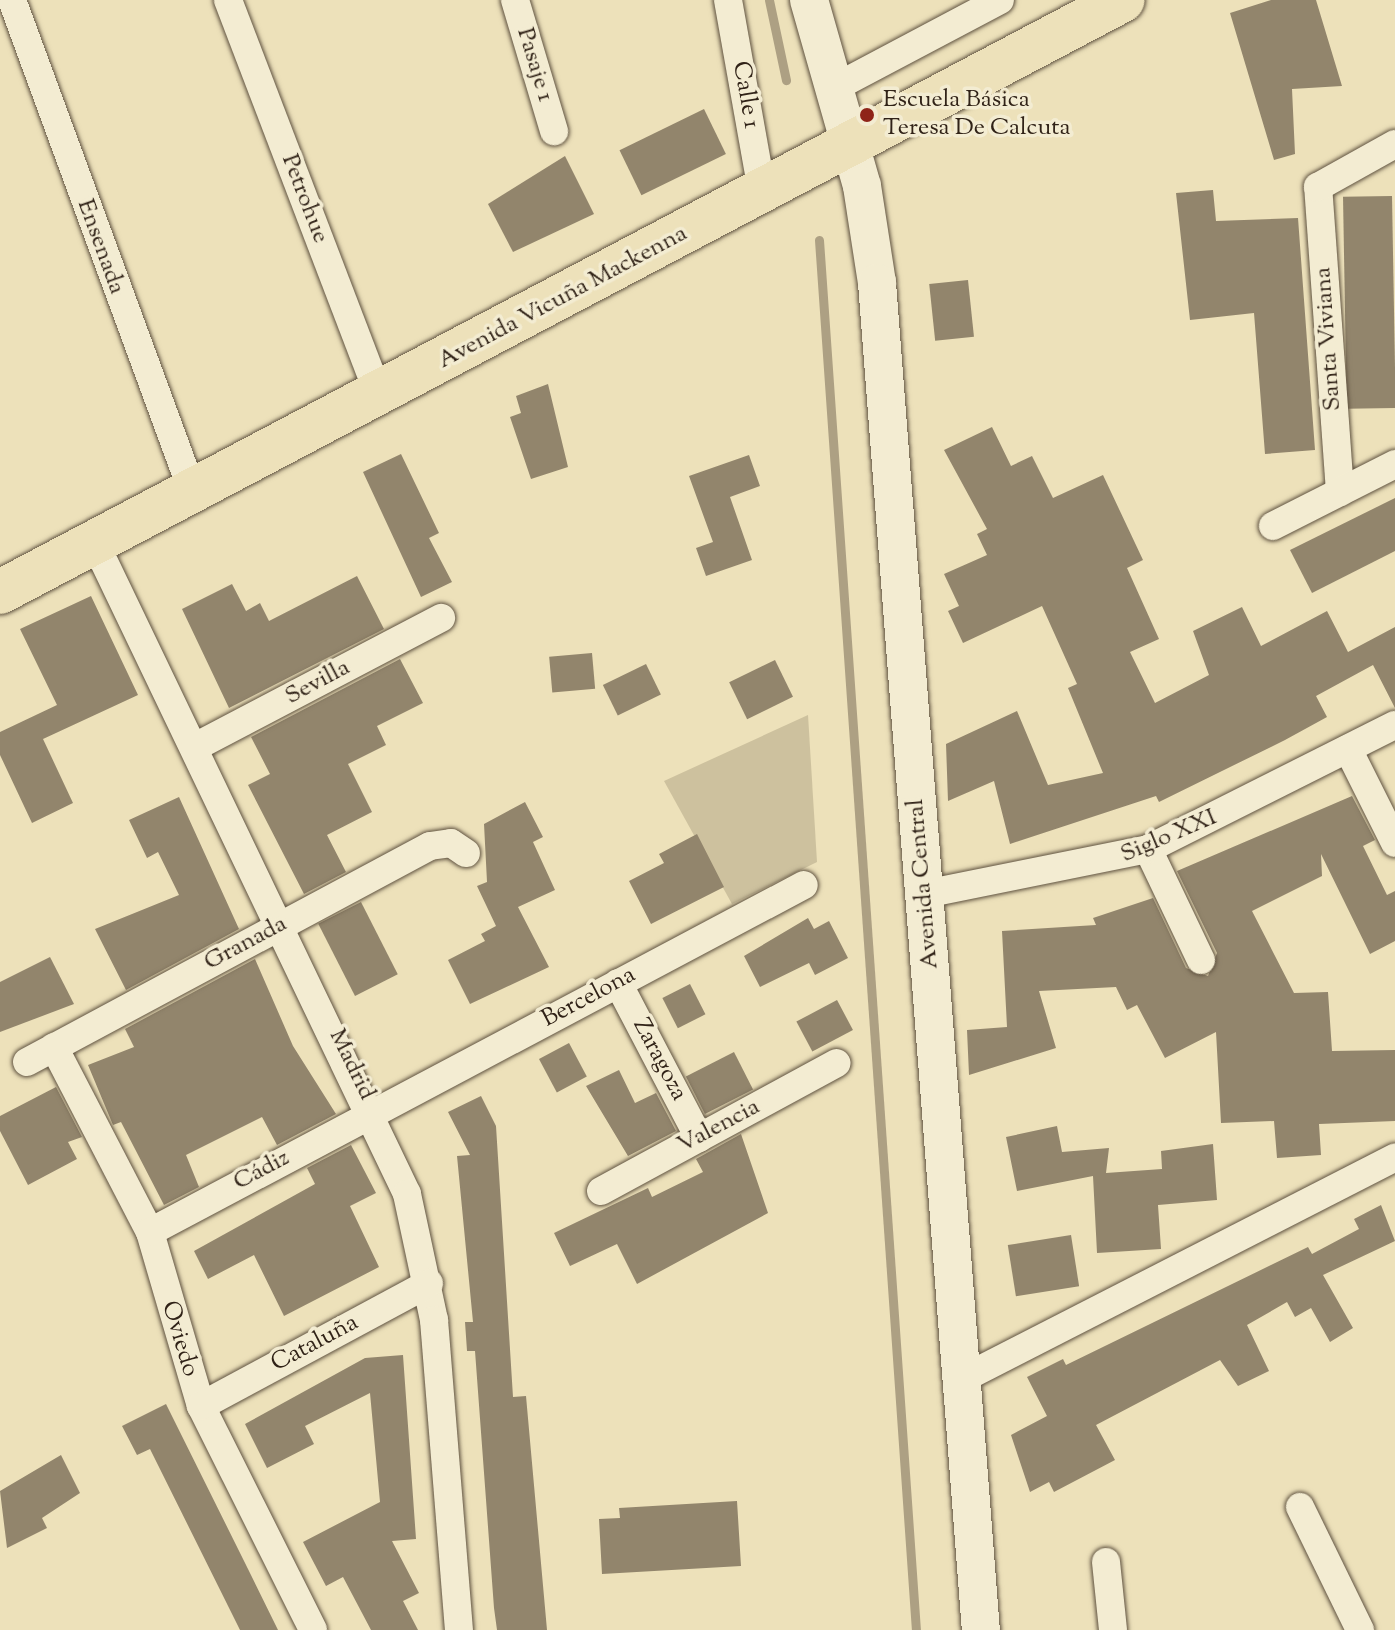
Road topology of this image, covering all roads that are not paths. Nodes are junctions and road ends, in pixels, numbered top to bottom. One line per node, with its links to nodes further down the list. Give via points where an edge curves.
1 (12, 0): 16 (street, Ensenada)
2 (228, 0): 13 (street, Petrohue)
3 (515, 0): 9 (street, Pasaje 1)
4 (728, 0): 12 (street, Calle 1)
5 (809, 0): 8 (street, Avenida Central)
6 (1000, 0): 8 (street)
7 (1123, 0): 10 (main road, Avenida Vicuña Mackenna)
8 (832, 89): 10 (street, Avenida Central)
9 (554, 131)
10 (849, 141): 12 (main road, Avenida Vicuña Mackenna); 28 (street, Avenida Central, via 877,283)
11 (1395, 144): 15 (street, Santa Viviana, via 1318,187)
12 (762, 190): 13 (main road, Avenida Vicuña Mackenna)
13 (380, 398): 16 (main road, Avenida Vicuña Mackenna)
14 (1395, 464): 15 (street)
15 (1340, 492): 17 (street)
16 (193, 493): 18 (main road, Avenida Vicuña Mackenna)
17 (1273, 526)
18 (95, 543): 19 (main road, Avenida Vicuña Mackenna); 22 (street, Madrid)
19 (0, 592)
20 (441, 618): 22 (street, Sevilla)
21 (1395, 725): 23 (street, Siglo XXI)
22 (195, 747): 29 (street, Madrid)
23 (1348, 749): 24 (street); 25 (street, Siglo XXI)
24 (1395, 843)
25 (1148, 849): 28 (street, Siglo XXI); 30 (street)
26 (466, 853): 29 (street, Granada, via 451,843 430,846)
27 (804, 885): 31 (street, Bercelona)
28 (925, 894): 41 (street, Avenida Central)
29 (282, 925): 32 (street, Granada); 35 (street, Madrid)
30 (1201, 960)
31 (618, 983): 35 (street, Bercelona); 36 (street, Zaragoza)
32 (54, 1047): 33 (street, Granada); 39 (street, Oviedo)
33 (27, 1062)
34 (837, 1063): 36 (street, Valencia)
35 (373, 1111): 39 (street, Cádiz); 40 (street, Madrid, via 407,1194)
36 (699, 1138): 38 (street, Valencia)
37 (1395, 1157): 41 (street)
38 (601, 1191)
39 (150, 1232): 42 (street, Oviedo)
40 (429, 1283): 42 (street, Cataluña); 47 (street, Madrid)
41 (964, 1378): 48 (street, Avenida Central)
42 (201, 1406): 46 (street, Oviedo)
43 (1300, 1507): 49 (street)
44 (1106, 1562): 45 (street)
45 (1114, 1625)
46 (313, 1630)
47 (459, 1630)
48 (981, 1630)
49 (1360, 1630)

